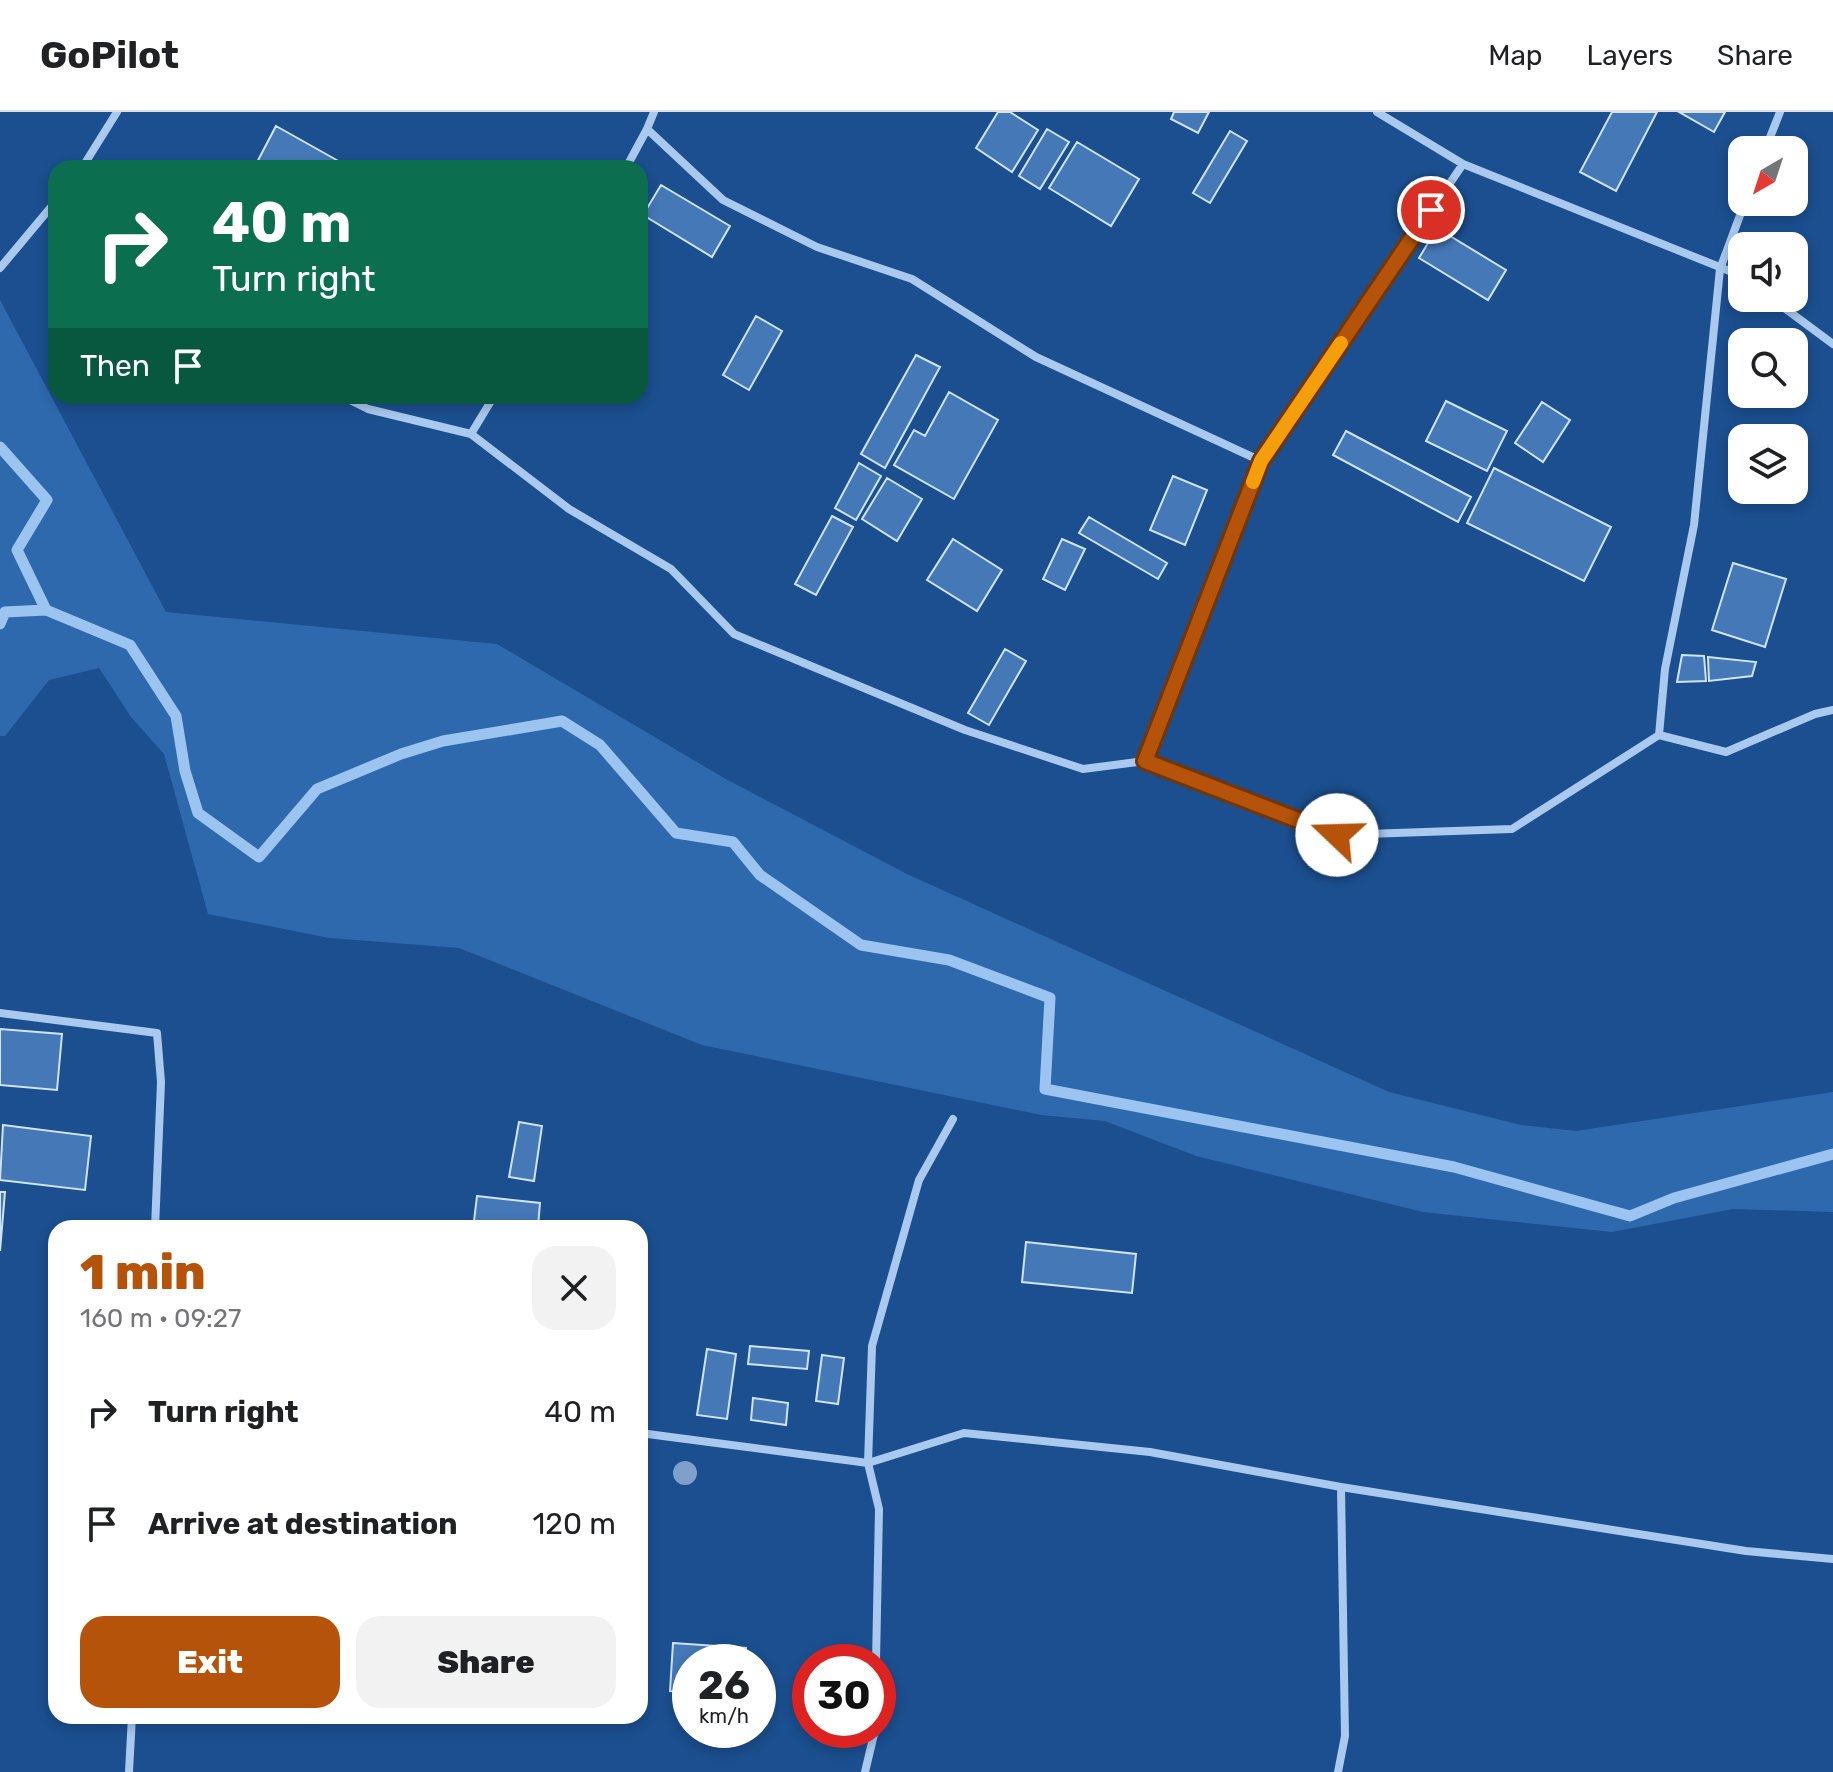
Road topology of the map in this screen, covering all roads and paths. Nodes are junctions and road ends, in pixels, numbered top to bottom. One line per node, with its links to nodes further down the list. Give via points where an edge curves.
1 (117, 112): 7 (street)
2 (654, 112): 5 (street)
3 (1377, 112): 9 (street)
4 (1780, 112): 6 (street)
5 (647, 129): 8 (street); 20 (street, via 723,200 817,247 912,279 1036,357)
6 (1771, 136)
7 (87, 160)
8 (630, 160)
9 (1463, 164): 13 (street); 20 (street)
10 (48, 211): 12 (street)
11 (1740, 216): 13 (street)
12 (0, 268)
13 (1720, 269): 14 (street); 22 (street, via 1694,525 1665,669)
14 (1728, 272)
15 (1790, 312): 16 (street)
16 (1833, 344)
17 (358, 404): 19 (street)
18 (489, 404): 19 (street)
19 (471, 434): 23 (street, via 569,509 671,569 734,634 965,730 1083,769)
20 (1261, 461): 23 (street)
21 (1833, 710): 22 (street, via 1726,752)
22 (1659, 735): 23 (street, via 1512,829 1337,835)
23 (1145, 761)
24 (0, 1013): 26 (street, via 157,1033 161,1082)
25 (953, 1119): 28 (street, via 919,1180 872,1346)
26 (155, 1220)
27 (648, 1434): 28 (street)
28 (868, 1463): 29 (street, via 964,1433 1150,1452); 31 (street, via 879,1509)
29 (1341, 1487): 30 (street, via 1746,1551); 36 (street, via 1345,1736)
30 (1833, 1559)
31 (876, 1644)
32 (132, 1724): 34 (street)
33 (871, 1748): 35 (street)
34 (129, 1772)
35 (865, 1772)
36 (1338, 1772)

